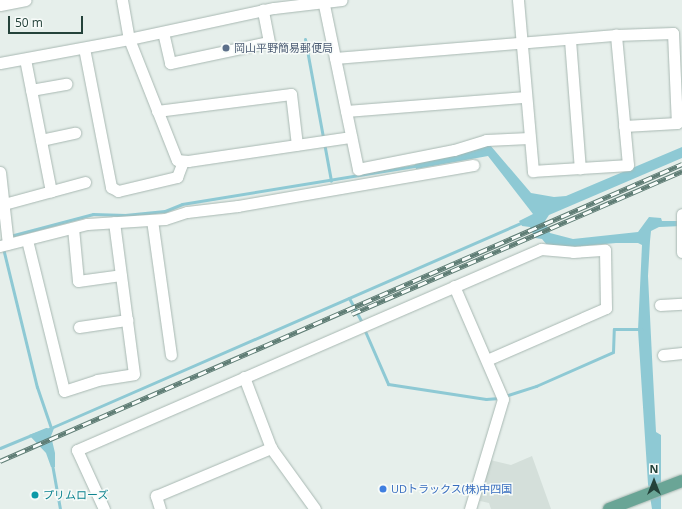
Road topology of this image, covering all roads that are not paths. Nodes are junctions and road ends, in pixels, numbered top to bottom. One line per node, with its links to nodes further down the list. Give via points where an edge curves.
1 (26, 0): 6 (street)
2 (122, 0): 11 (street)
3 (342, 0): 5 (street)
4 (518, 0): 13 (street)
5 (324, 1): 7 (street); 15 (street)
6 (0, 5)
7 (263, 10): 8 (street); 8 (street, via 269,42 178,62 170,63)
8 (162, 32): 11 (street)
9 (677, 33): 10 (street); 23 (street)
10 (616, 35): 12 (street); 24 (street)
11 (129, 39): 14 (street); 21 (street)
12 (570, 40): 13 (street); 32 (street)
13 (521, 43): 15 (street); 20 (street)
14 (84, 48): 16 (street); 30 (street, via 111,187 118,190 177,177)
15 (335, 58): 22 (street)
16 (26, 59): 17 (street); 19 (street)
17 (0, 63)
18 (66, 84): 19 (street)
19 (31, 90): 28 (street)
20 (526, 97): 22 (street); 27 (street)
21 (157, 111): 29 (street, via 292,94); 30 (street, via 177,160)
22 (346, 112): 26 (street)
23 (680, 123): 24 (street)
24 (624, 126): 32 (street, via 628,165)
25 (75, 133): 28 (street)
26 (351, 138): 27 (street, via 358,169 454,150 486,140); 29 (street)
27 (529, 138): 32 (street, via 533,170)
28 (41, 140): 35 (street)
29 (297, 145): 30 (street)
30 (182, 160)
31 (473, 165): 37 (street)
32 (580, 168)
33 (0, 172): 36 (street)
34 (85, 182): 35 (street)
35 (50, 191): 36 (street)
36 (4, 204): 42 (street)
37 (152, 220): 39 (street); 51 (street)
38 (681, 221): 43 (street)
39 (114, 222): 40 (street); 44 (street)
40 (73, 228): 41 (street); 44 (street, via 78,281)
41 (27, 240): 42 (street); 48 (street, via 64,391 97,380 134,374)
42 (5, 242)
43 (682, 252)
44 (121, 276): 48 (street)
45 (454, 286): 53 (street); 53 (street, via 541,249 573,252 605,250 606,308); 54 (street)
46 (682, 304): 47 (street)
47 (660, 305)
48 (127, 320): 49 (street)
49 (79, 327)
50 (682, 353): 52 (street)
51 (170, 355)
52 (663, 355)
53 (487, 360): 60 (street, via 502,396)
54 (244, 377): 55 (street); 57 (street, via 77,450)
55 (271, 448): 58 (street, via 156,496); 59 (street)
56 (682, 481): 61 (main road)
57 (104, 509)
58 (160, 509)
59 (315, 509)
60 (470, 509)
61 (609, 509)

